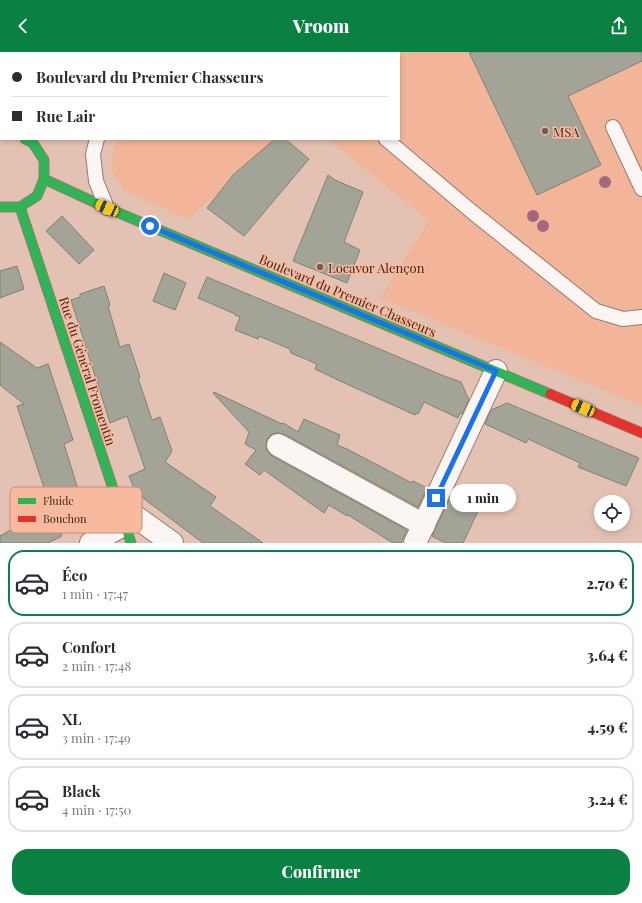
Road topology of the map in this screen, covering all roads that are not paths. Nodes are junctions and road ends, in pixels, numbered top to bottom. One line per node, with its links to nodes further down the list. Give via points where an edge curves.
1 (613, 127): 6 (lane)
2 (34, 140): 5 (main road, via 44,160)
3 (97, 140): 9 (lane, via 93,154 94,168 96,181)
4 (387, 140): 10 (lane, via 470,211 596,311 623,319)
5 (44, 179): 8 (main road, via 37,196); 9 (main road, Boulevard du Premier Chasseurs)
6 (642, 189)
7 (0, 207): 8 (main road)
8 (20, 207): 14 (main road, Rue du Général Fromentin)
9 (107, 208): 11 (main road, Boulevard du Premier Chasseurs)
10 (642, 317)
11 (496, 371): 12 (main road, Boulevard du Premier Chasseurs); 17 (street)
12 (642, 433)
13 (278, 445): 17 (street)
14 (112, 487)
15 (142, 531): 19 (street)
16 (108, 533): 18 (street)
17 (420, 534)
18 (91, 543)
19 (172, 543)

